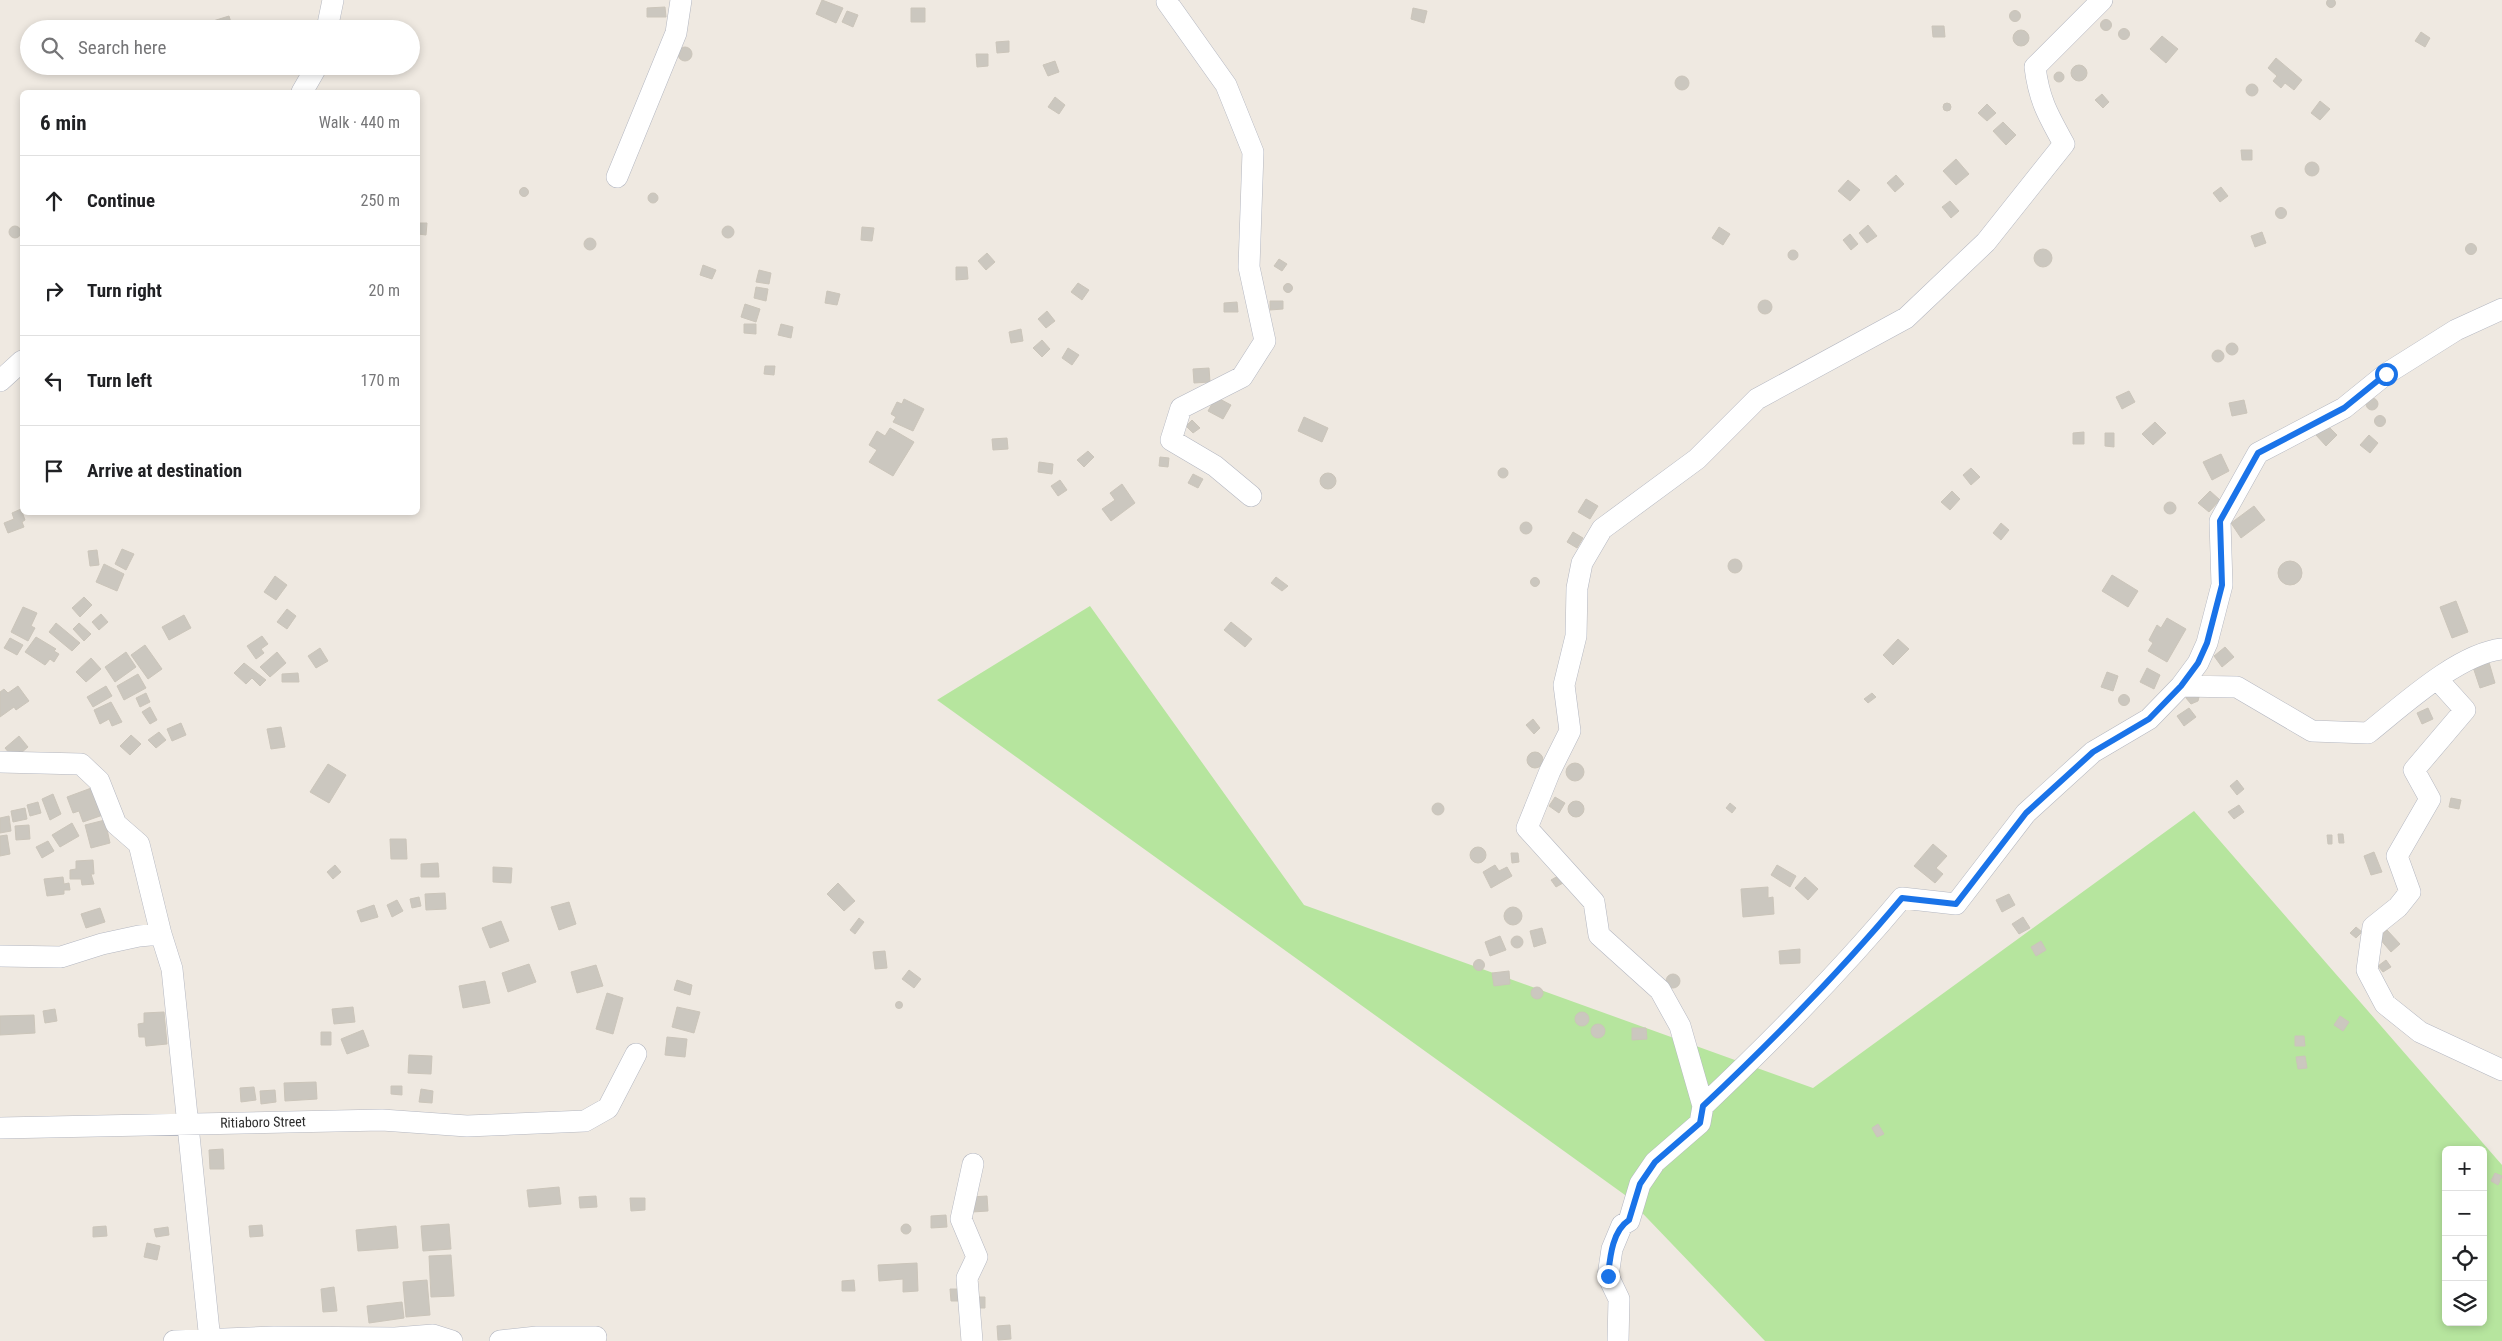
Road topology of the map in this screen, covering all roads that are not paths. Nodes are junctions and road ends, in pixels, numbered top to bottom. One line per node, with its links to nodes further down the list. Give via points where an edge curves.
1 (333, 0): 5 (street)
2 (681, 0): 8 (street, via 676,33)
3 (1168, 0): 12 (street, via 1166,2 1226,85 1253,152 1249,267 1265,341 1242,377 1181,408 1171,440 1215,466)
4 (2102, 0): 21 (street, via 2035,67 2038,91 2045,110 2064,144 1986,242 1906,318 1757,399 1697,459 1602,529 1582,563 1577,588 1576,636 1564,685 1570,731 1526,828 1594,902 1599,935 1660,990 1680,1026)
5 (329, 20)
6 (312, 75): 7 (street)
7 (303, 90)
8 (617, 177)
9 (2502, 309): 15 (street, via 2456,330 2386,374 2344,408 2258,453 2220,521 2222,585 2207,643 2198,663)
10 (20, 363): 11 (street)
11 (0, 382)
12 (1251, 496)
13 (2502, 649): 14 (street, via 2469,658)
14 (2438, 680): 15 (street, via 2368,733 2312,731 2237,687); 20 (street, via 2465,710 2414,770 2430,799 2397,856 2410,892 2398,907 2373,927 2367,970 2385,1004 2420,1032)
15 (2181, 686): 21 (street, via 2149,719 2093,752 2026,813 1956,904 1902,898 1788,1026)
16 (0, 762): 17 (street, via 81,764 99,781 116,824 139,844)
17 (161, 934): 18 (street, via 139,936 61,957); 22 (street, via 172,969)
18 (0, 956)
19 (636, 1054): 22 (street, Ritiaboro Street, via 608,1108 585,1121 467,1126 382,1120)
20 (2502, 1070)
21 (1703, 1106): 31 (street, via 1700,1123 1655,1162 1640,1184 1629,1220 1622,1224 1612,1249 1608,1276 1619,1299)
22 (187, 1124): 23 (street, Ritiaboro Street); 26 (street)
23 (0, 1128)
24 (973, 1164): 30 (street, via 961,1219 977,1257 967,1278)
25 (596, 1337): 29 (street)
26 (210, 1340): 27 (street); 28 (street, via 433,1335)
27 (174, 1341)
28 (452, 1341)
29 (500, 1341)
30 (972, 1341)
31 (1618, 1341)

